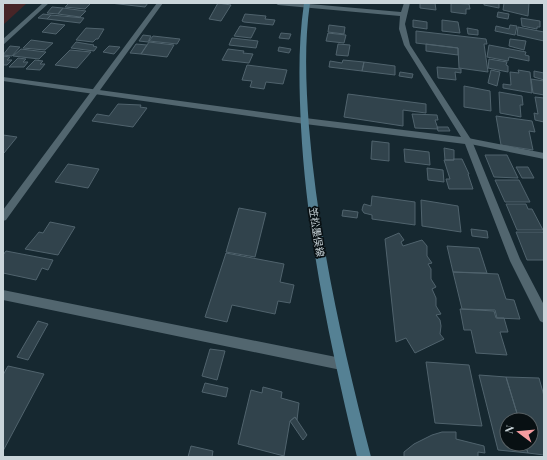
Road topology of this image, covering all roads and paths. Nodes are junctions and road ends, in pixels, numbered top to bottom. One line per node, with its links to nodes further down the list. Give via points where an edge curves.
1 (46, 3): 7 (street)
2 (160, 3): 9 (lane)
3 (278, 3): 5 (street)
4 (407, 3): 6 (street)
5 (307, 4): 6 (street); 10 (main road, 笠松墨俣線, via 303,55)
6 (403, 14): 11 (street, via 401,31 408,45)
7 (3, 42)
8 (3, 79): 9 (street)
9 (96, 92): 10 (street); 13 (lane)
10 (305, 121): 11 (street); 16 (main road, 笠松墨俣線, via 310,191 321,264)
11 (468, 141): 12 (lane); 15 (street, via 515,260)
12 (544, 156)
13 (3, 216)
14 (3, 295): 16 (street)
15 (544, 317)
16 (341, 364): 17 (main road, 笠松墨俣線)
17 (364, 457)

